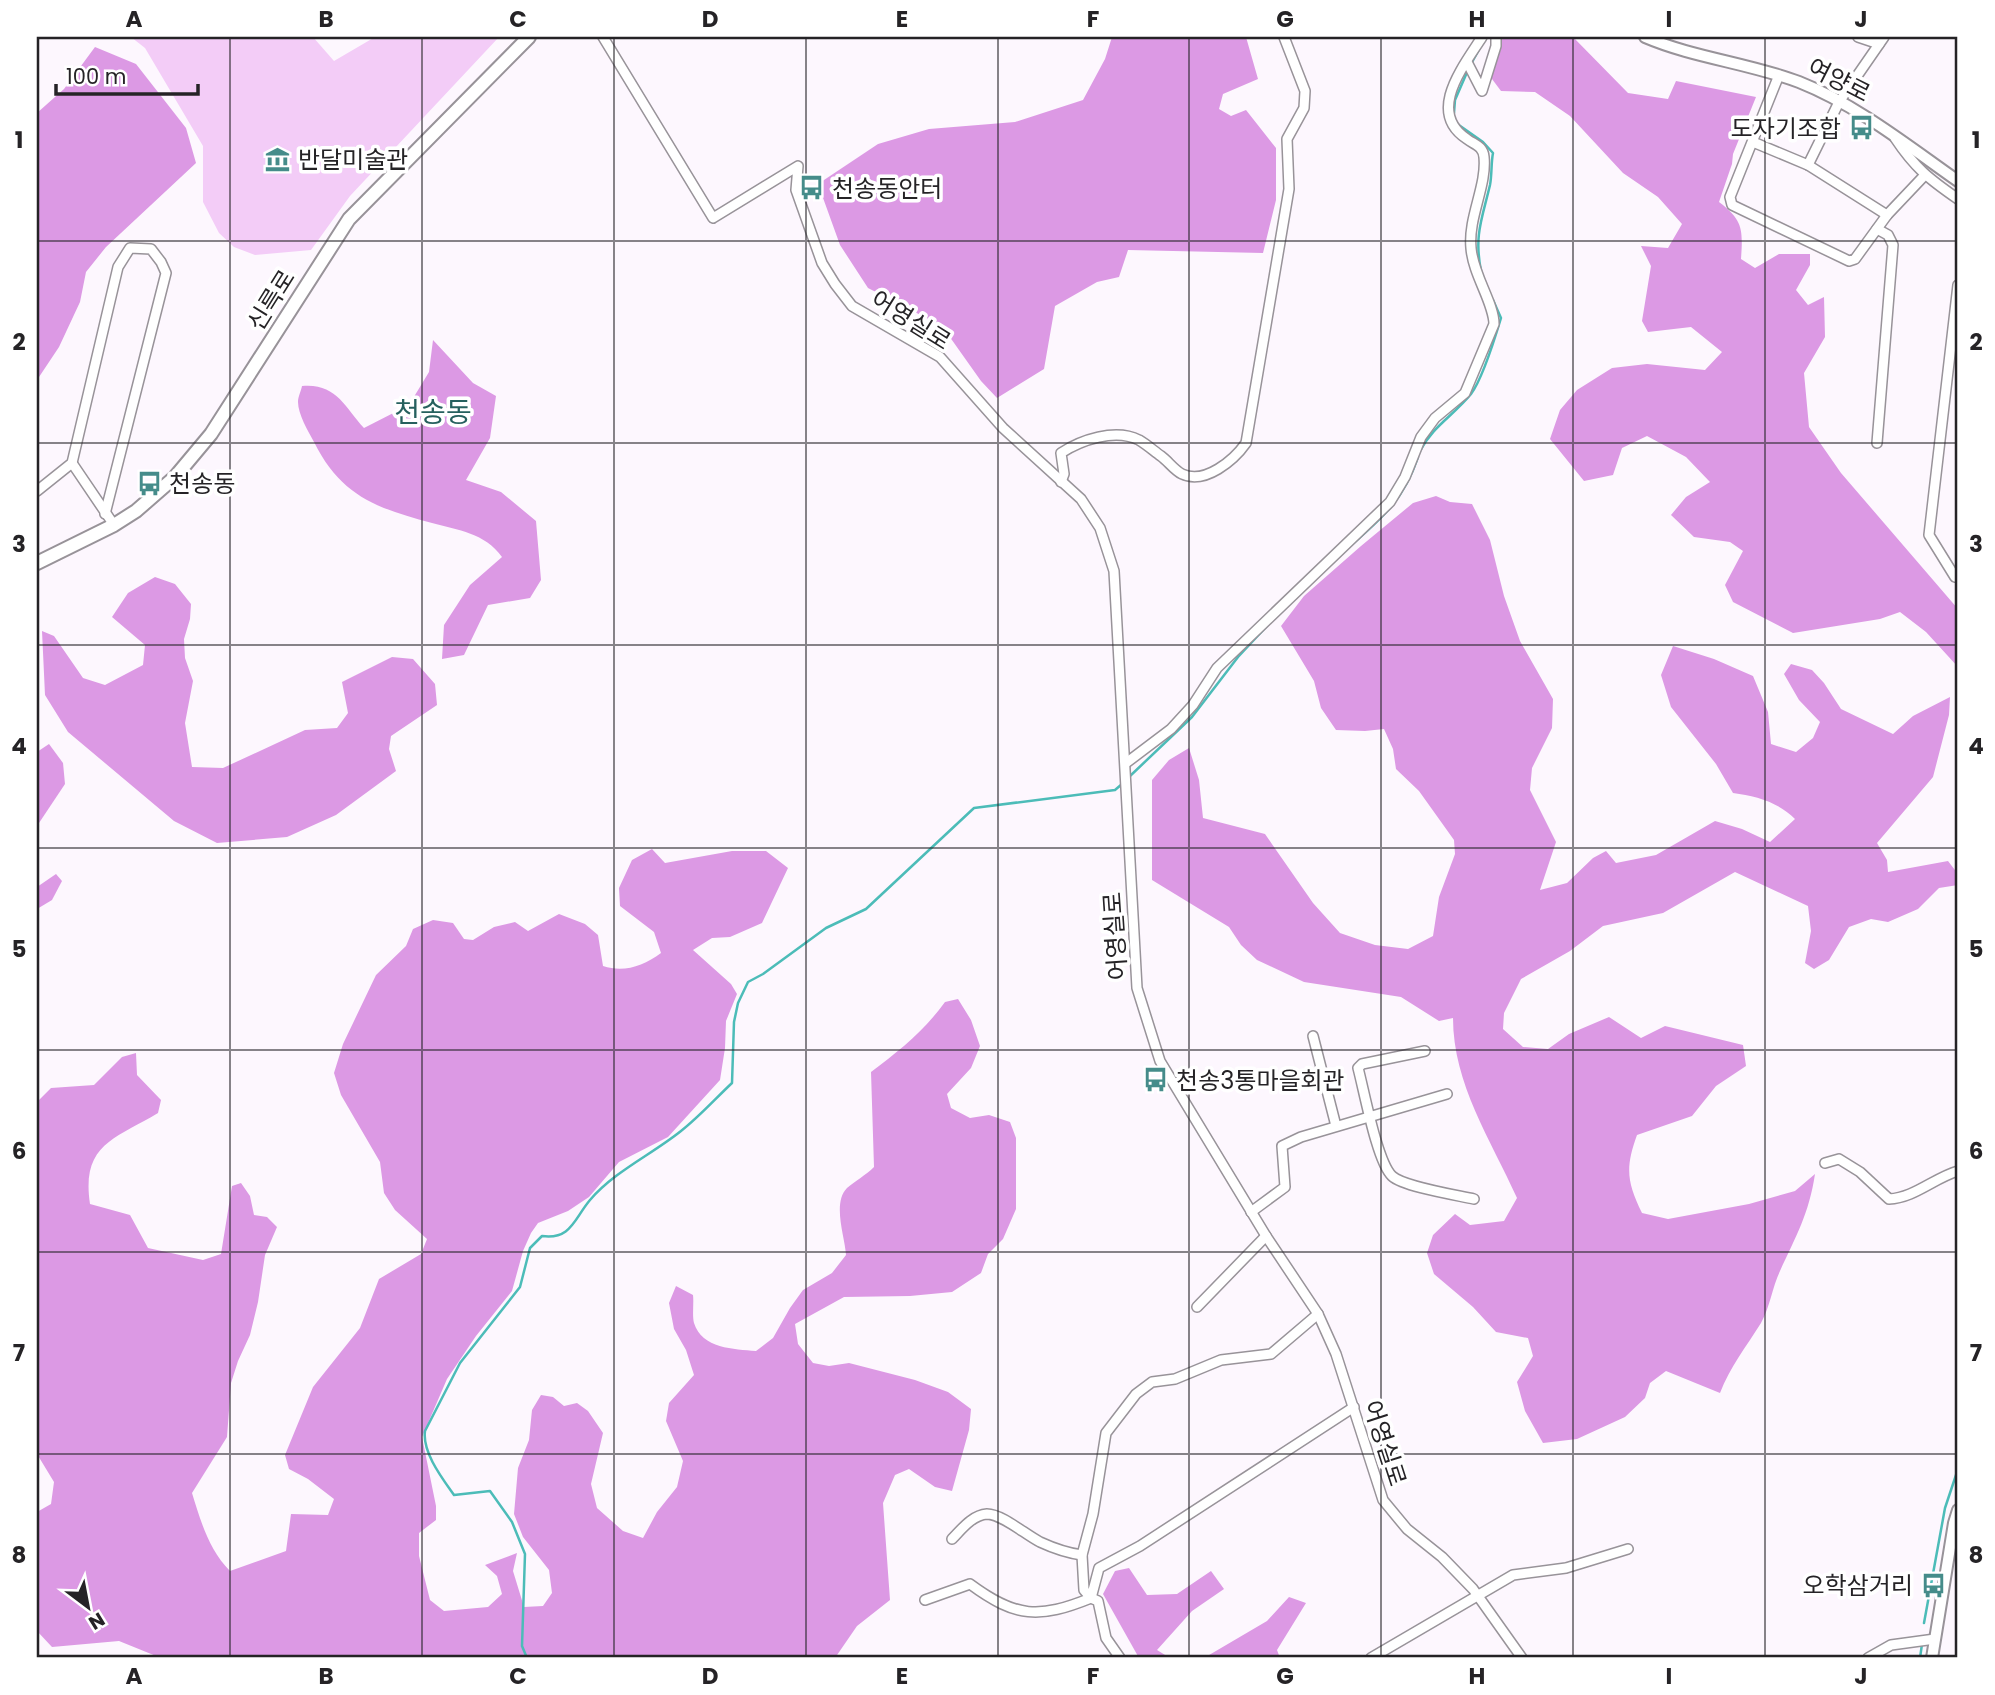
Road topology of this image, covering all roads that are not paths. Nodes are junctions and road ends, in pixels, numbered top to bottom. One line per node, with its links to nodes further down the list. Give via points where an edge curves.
1 (529, 37): 26 (main road, 신륵로, via 349,219 211,434 175,477)
2 (603, 37): 23 (street, 어영실로, via 713,218 798,166 796,190 822,263 852,306 940,357 1003,428)
3 (1283, 37): 23 (street, via 1305,91 1304,108 1287,139 1289,189 1246,443 1223,467 1202,476 1183,475 1137,439 1093,438 1061,453)
4 (1482, 37): 9 (street)
5 (1496, 37): 9 (street, via 1482,91)
6 (1645, 37): 10 (street, 여양로)
7 (1858, 37): 8 (street)
8 (1881, 41): 11 (street)
9 (1467, 62): 29 (street, via 1454,84 1448,117 1454,129 1480,146 1485,156 1470,246 1494,324 1465,393 1435,418 1421,437 1390,502 1217,668 1171,729)
10 (1779, 75): 11 (street, 여양로); 13 (street)
11 (1839, 102): 12 (street, 여양로); 14 (street)
12 (1894, 137): 15 (street); 16 (street, 여양로)
13 (1753, 142): 14 (street); 19 (street, via 1730,197 1732,205 1849,261)
14 (1808, 164): 18 (street)
15 (1924, 176): 17 (street); 18 (street)
16 (1958, 181)
17 (1958, 200)
18 (1887, 215): 19 (street)
19 (1877, 229): 21 (street, via 1888,235 1893,245)
20 (1958, 285): 28 (street, via 1929,535 1955,577)
21 (1877, 443)
22 (72, 463): 24 (street); 25 (street); 25 (street, via 118,267 130,248 150,249 166,273)
23 (1061, 482): 29 (street, 어영실로, via 1081,499 1100,528 1114,571)
24 (37, 491)
25 (105, 514): 26 (street)
26 (114, 525): 27 (main road, 신륵로)
27 (37, 563)
28 (1958, 575)
29 (1126, 766): 38 (street, 어영실로, via 1137,988 1160,1061)
30 (1313, 1036): 34 (street)
31 (1425, 1051): 33 (street, via 1362,1063 1358,1068)
32 (1447, 1094): 33 (street)
33 (1370, 1117): 34 (street); 37 (street, via 1392,1176)
34 (1336, 1126): 38 (street, via 1282,1146 1285,1186)
35 (1825, 1163): 36 (street, via 1839,1159 1889,1199 1903,1199 1942,1175)
36 (1958, 1171)
37 (1474, 1199)
38 (1251, 1212): 39 (street, 어영실로)
39 (1265, 1236): 40 (street); 41 (street, 어영실로)
40 (1197, 1307)
41 (1318, 1314): 42 (street, 어영실로); 46 (street, via 1271,1354 1221,1360 1175,1379 1152,1382 1136,1394 1105,1433)
42 (1354, 1407): 47 (street, 어영실로, via 1383,1500); 48 (street, via 1099,1568)
43 (1958, 1510): 50 (street)
44 (952, 1539): 46 (street, via 986,1514 1040,1542)
45 (1628, 1549): 47 (street, via 1566,1568 1513,1575)
46 (1082, 1555): 48 (street, via 1084,1590)
47 (1477, 1595): 52 (street); 53 (street, 어영실로)
48 (1091, 1598): 49 (street, via 1063,1609 1026,1613 995,1603 970,1584); 51 (street, via 1098,1601 1106,1638)
49 (925, 1600)
50 (1935, 1639): 54 (street, via 1891,1645); 55 (street)
51 (1120, 1658)
52 (1371, 1658)
53 (1522, 1658)
54 (1868, 1658)
55 (1932, 1658)

